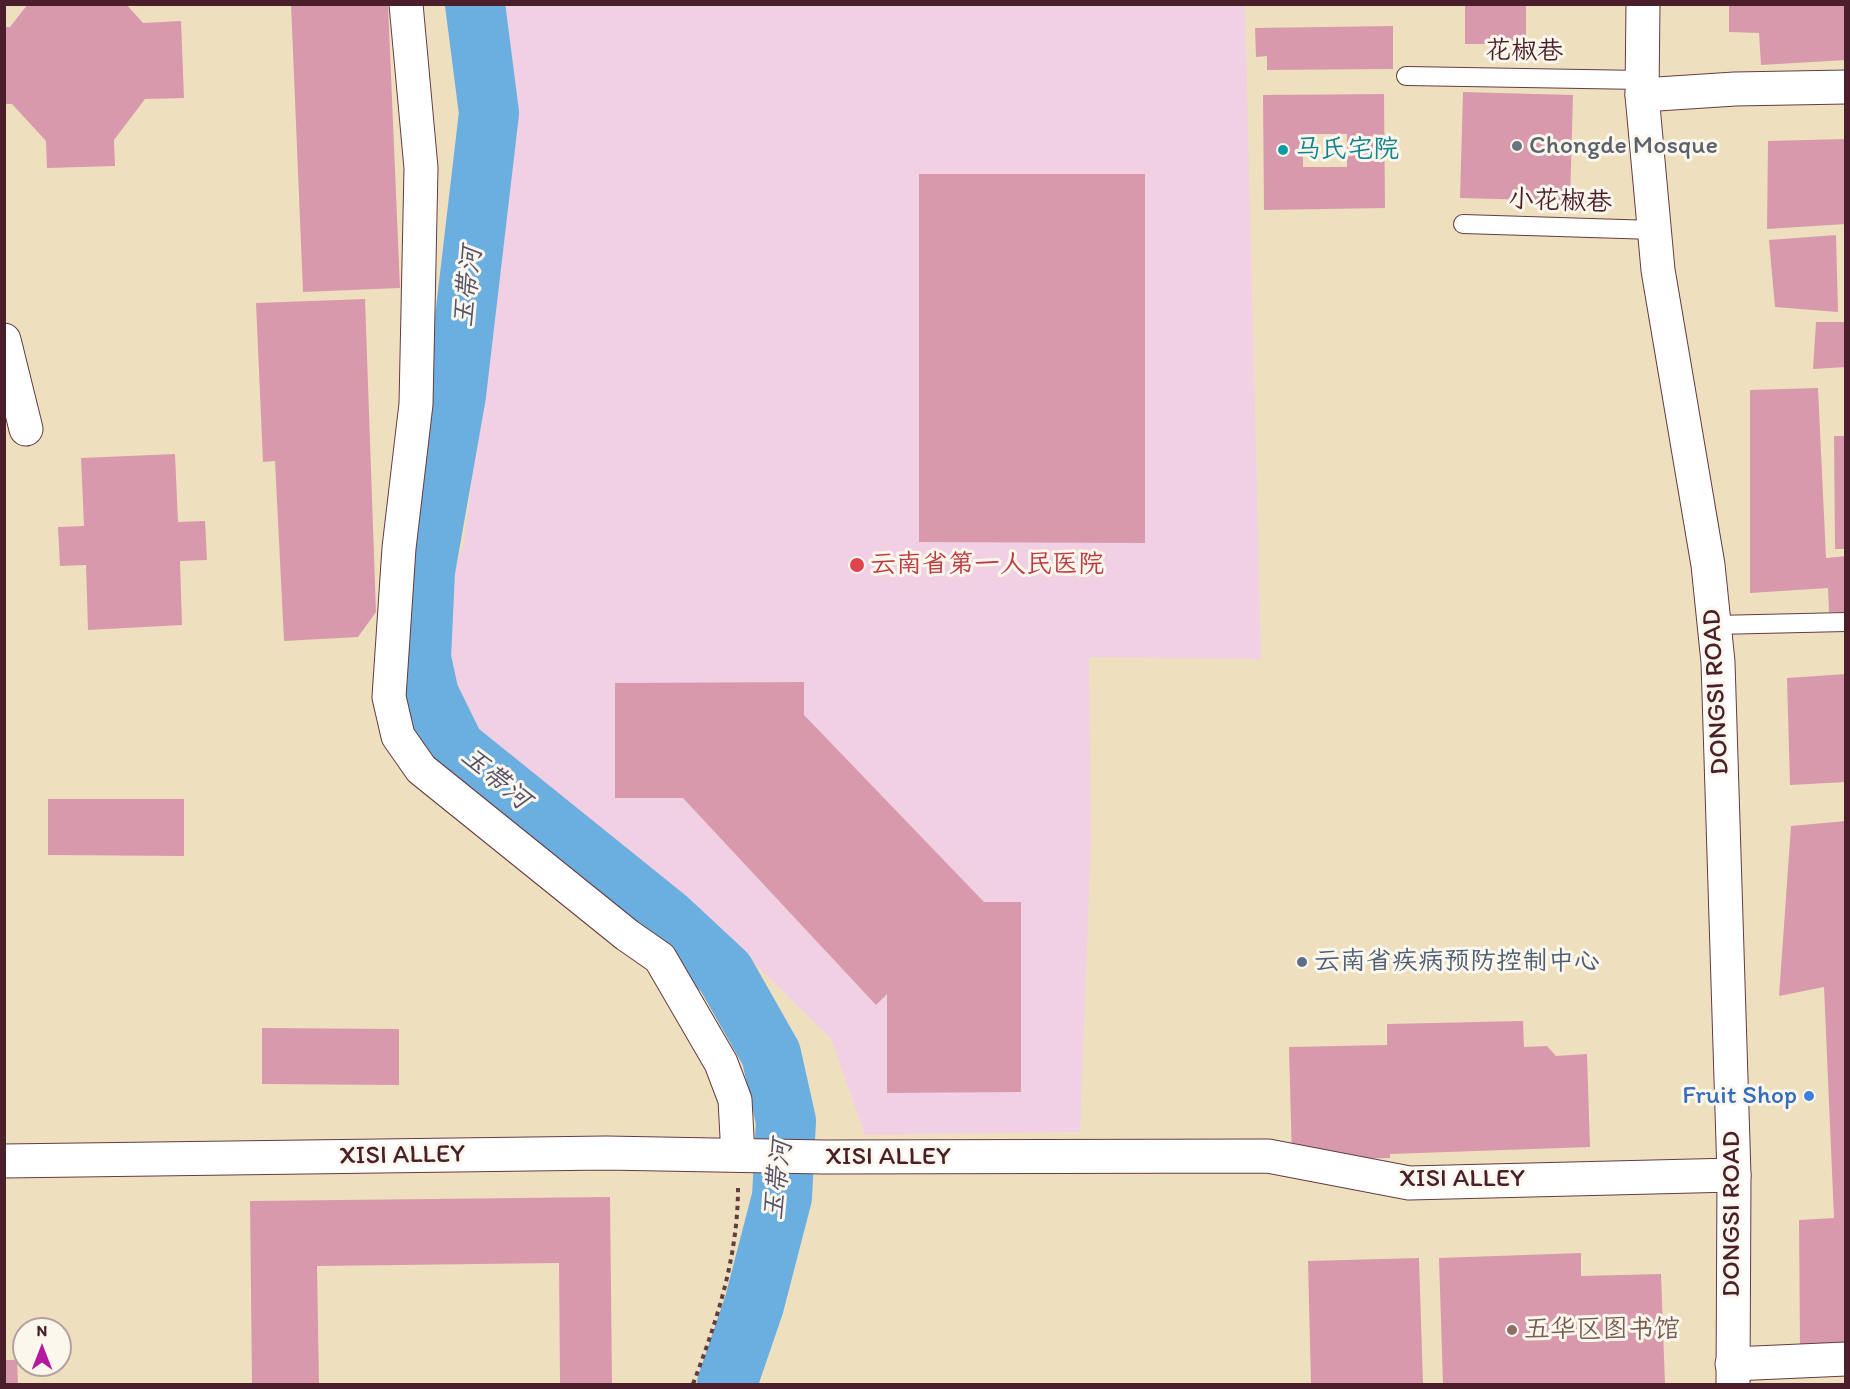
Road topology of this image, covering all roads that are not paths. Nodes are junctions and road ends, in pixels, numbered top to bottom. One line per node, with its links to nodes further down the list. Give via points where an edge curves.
1 (406, 4): 12 (street, via 421,168 416,404 399,548 389,697 398,736 421,769 660,958 722,1063 735,1100)
2 (1643, 4): 4 (street, DONGSI ROAD)
3 (1406, 76): 4 (lane, 花椒巷)
4 (1642, 87): 5 (street); 7 (street, DONGSI ROAD)
5 (1845, 87)
6 (1463, 224): 7 (lane, 小花椒巷)
7 (1654, 230): 11 (street, DONGSI ROAD)
8 (4, 340): 9 (street)
9 (26, 429)
10 (1845, 622): 11 (lane)
11 (1715, 625): 14 (street, DONGSI ROAD)
12 (738, 1155): 13 (street, XISI ALLEY, via 606,1153); 14 (street, XISI ALLEY, via 1268,1156 1409,1183)
13 (4, 1161)
14 (1734, 1175): 16 (street, DONGSI ROAD)
15 (1845, 1359): 16 (street)
16 (1732, 1374)

